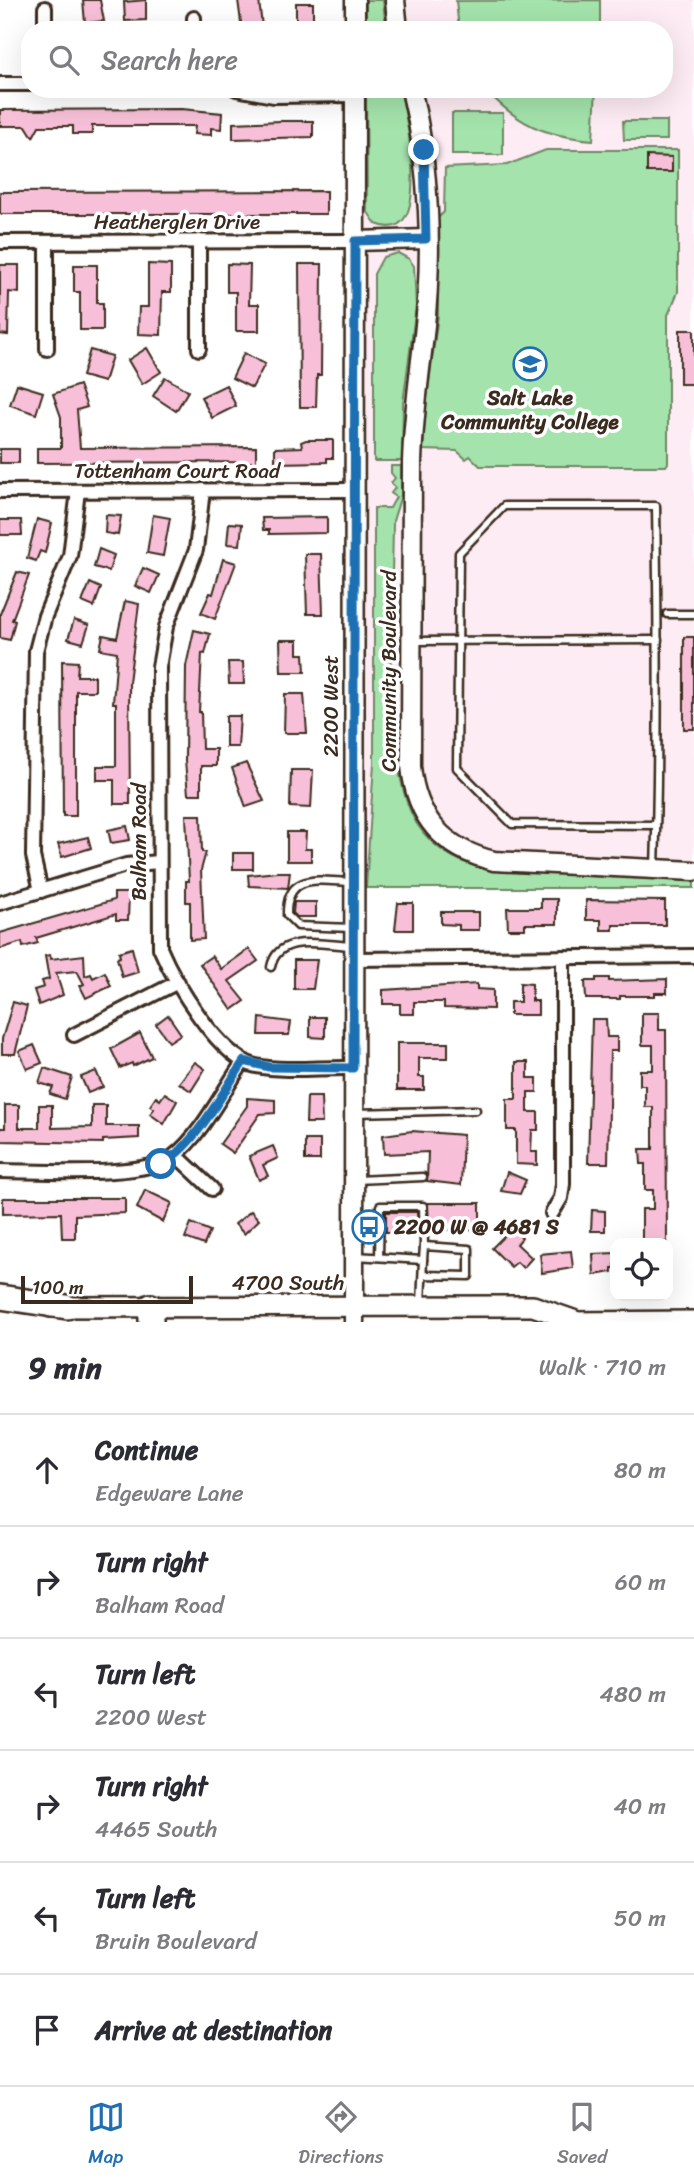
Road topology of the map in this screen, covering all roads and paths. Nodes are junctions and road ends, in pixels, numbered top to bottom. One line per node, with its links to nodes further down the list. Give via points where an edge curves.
1 (355, 0): 5 (street)
2 (395, 0): 6 (street)
3 (45, 9): 4 (street)
4 (45, 21)
5 (355, 21)
6 (397, 21)
7 (0, 84): 8 (street)
8 (21, 84)
9 (355, 98): 13 (street, 2200 West)
10 (413, 98): 11 (street, Community Boulevard, via 424,150)
11 (426, 239): 13 (street); 25 (street, Community Boulevard, via 427,301 412,433)
12 (199, 241): 13 (street, Heatherglen Drive); 15 (street, Heatherglen Drive); 17 (street)
13 (355, 241): 19 (street, 2200 West)
14 (0, 242): 15 (street, Heatherglen Drive)
15 (47, 242): 16 (street)
16 (47, 349)
17 (199, 349)
18 (203, 490): 19 (street, Tottenham Court Road); 21 (street, Tottenham Court Road); 28 (street, Balham Road, via 196,550 161,651)
19 (354, 490): 31 (street, 2200 West)
20 (0, 491): 21 (street, Tottenham Court Road)
21 (78, 491): 32 (street, via 70,556 36,651 33,856)
22 (667, 614): 23 (lane)
23 (694, 614)
24 (658, 640): 26 (lane); 26 (lane, via 656,506 504,506 459,553); 27 (lane)
25 (410, 641): 26 (lane); 29 (street, Community Boulevard, via 412,779 423,814 445,840 474,856 495,861)
26 (456, 641): 27 (lane, via 457,768 512,824)
27 (656, 825): 29 (lane)
28 (158, 862): 32 (street, via 126,865); 38 (street, Balham Road, via 160,948)
29 (655, 871): 30 (street, Community Boulevard)
30 (694, 871)
31 (353, 882): 34 (street, 2200 West); 34 (lane, via 307,882 294,887 287,898 287,915 298,926)
32 (41, 891): 33 (street)
33 (0, 903)
34 (353, 944): 36 (street); 37 (lane, via 294,943 282,947); 41 (street, 2200 West)
35 (694, 956): 36 (street)
36 (563, 957): 49 (street, via 563,1184)
37 (271, 967)
38 (178, 982): 39 (street); 40 (street, Balham Road, via 216,1037)
39 (74, 1035)
40 (244, 1061): 41 (street, via 269,1067); 44 (street)
41 (353, 1068): 43 (street, 2200 West)
42 (476, 1110): 43 (lane)
43 (353, 1113): 47 (street, 2200 West)
44 (177, 1155): 45 (street, via 145,1169); 48 (street)
45 (0, 1171)
46 (423, 1177): 47 (lane)
47 (354, 1180): 51 (street, 2200 West)
48 (212, 1189)
49 (552, 1213)
50 (424, 1246): 52 (lane, via 423,1206 380,1206); 53 (lane); 54 (lane, via 469,1249 469,1276)
51 (353, 1256): 52 (lane); 60 (street, 2200 West)
52 (379, 1257): 53 (lane)
53 (423, 1260): 54 (lane)
54 (422, 1275): 58 (lane)
55 (0, 1297): 57 (highway)
56 (0, 1307): 57 (main road, 4700 South)
57 (67, 1307): 59 (main road, 4700 South)
58 (421, 1307): 60 (main road, 4700 South); 61 (main road, 4700 South, via 533,1306)
59 (151, 1314): 60 (main road, 4700 South)
60 (354, 1314)
61 (571, 1321): 63 (main road, 4700 South)
62 (694, 1321): 63 (main road, 4700 South)
63 (627, 1322)

